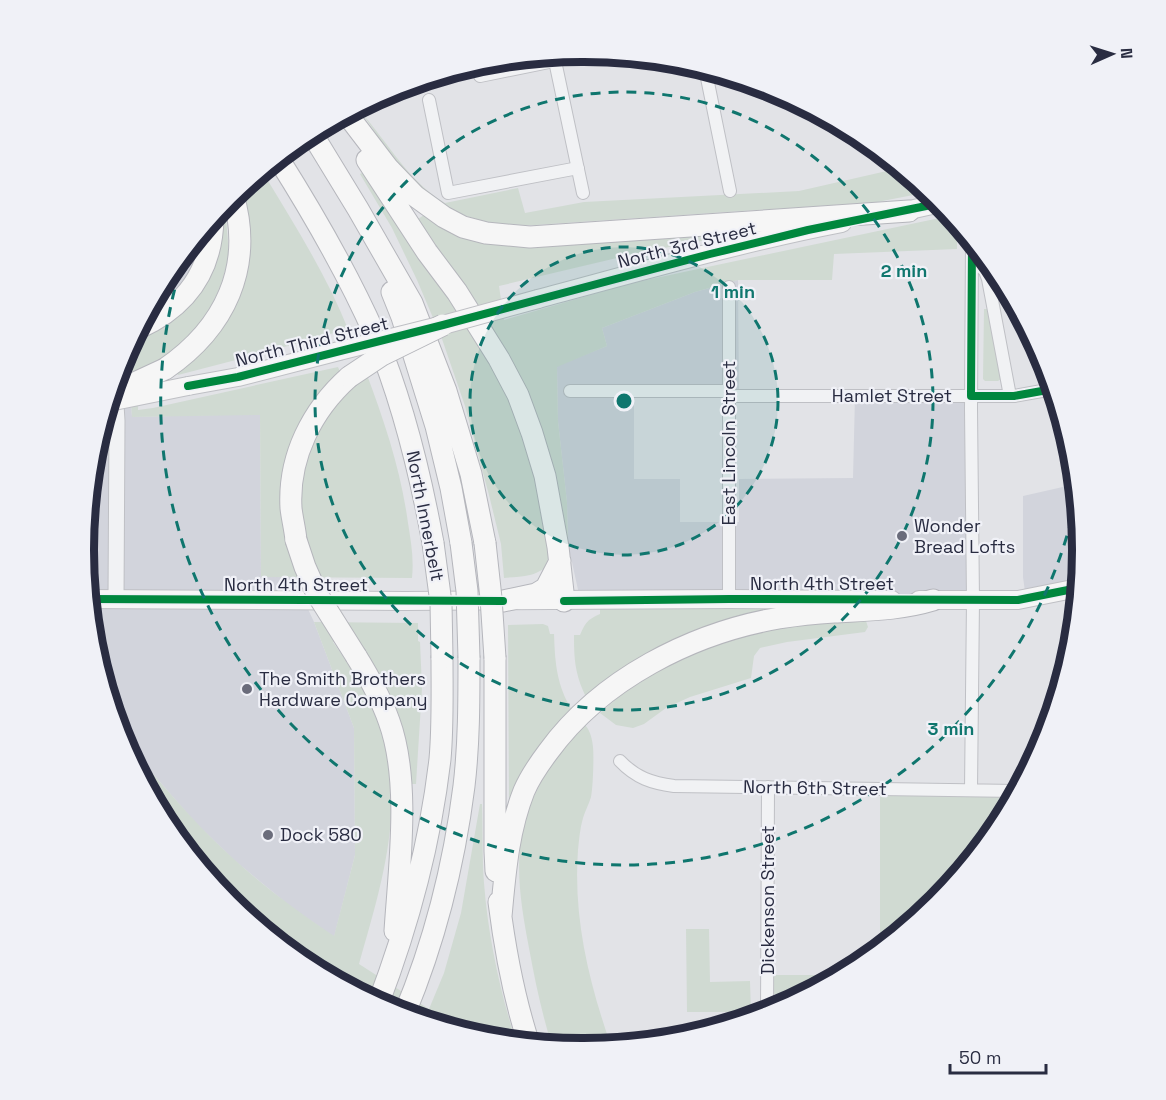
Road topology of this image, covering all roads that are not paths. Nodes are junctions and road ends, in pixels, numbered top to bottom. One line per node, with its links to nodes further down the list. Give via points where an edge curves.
1 (555, 63): 10 (street)
2 (540, 64): 3 (street)
3 (480, 76)
4 (707, 78): 11 (street)
5 (429, 100): 10 (street, via 448,193)
6 (352, 120): 16 (highway, via 415,196 463,227 486,233 530,237)
7 (344, 124): 33 (highway, via 457,292 518,395 545,476)
8 (317, 141): 15 (highway, North Innerbelt)
9 (282, 165): 47 (highway, North Innerbelt, bridge, via 307,204 375,336 415,454 433,543 441,603 440,758 417,889)
10 (578, 168): 12 (street)
11 (730, 191)
12 (583, 193)
13 (929, 206): 16 (main road, North 3rd Street)
14 (236, 207): 25 (highway, bridge, via 240,235 236,278 213,323 181,358)
15 (358, 209): 46 (highway, North Innerbelt, bridge, via 412,303 446,391 471,474 485,543 495,658 495,851); 50 (highway, North Innerbelt, bridge, via 402,317 436,426 451,488 466,591 470,658 465,774 453,856 438,920)
16 (909, 211): 24 (main road, North 3rd Street, bridge, via 798,232)
17 (213, 232): 23 (highway, via 209,252 192,287 174,307)
18 (972, 254): 19 (street)
19 (972, 258): 20 (street); 29 (street)
20 (980, 266)
21 (987, 276): 30 (street)
22 (729, 286): 28 (street, East Lincoln Street)
23 (152, 322)
24 (443, 325): 31 (main road, North Third Street, bridge, via 238,377); 47 (highway, bridge, via 382,355 349,377 325,401 306,430 291,489 296,540 305,567 317,594 374,686 390,723 398,756 401,833)
25 (122, 389)
26 (1045, 390): 30 (street, Hamlet Street)
27 (570, 391): 28 (street, Hamlet Street)
28 (729, 394): 29 (street, Hamlet Street); 36 (street, East Lincoln Street)
29 (971, 396): 30 (street, Hamlet Street); 39 (street)
30 (1010, 396)
31 (118, 400)
32 (116, 406): 37 (street)
33 (560, 561): 40 (highway, via 546,588); 41 (highway)
34 (1069, 590): 39 (main road, North 4th Street, via 1018,600)
35 (98, 599): 37 (main road, North 4th Street)
36 (729, 599): 38 (main road, North 4th Street); 41 (main road, North 4th Street)
37 (116, 600): 40 (main road, North 4th Street)
38 (933, 600): 39 (main road, North 4th Street); 46 (highway, via 903,608 788,617 729,630 684,647 617,686 556,740 525,789 508,851)
39 (973, 600): 44 (street)
40 (503, 601): 41 (main road, North 4th Street)
41 (564, 601)
42 (620, 761): 43 (street, North 6th Street, via 653,783)
43 (768, 787): 44 (street, North 6th Street); 49 (street, Dickenson Street)
44 (971, 790): 45 (street, North 6th Street)
45 (1007, 792)
46 (501, 916): 51 (highway)
47 (393, 966): 48 (highway, North Innerbelt)
48 (382, 995)
49 (767, 1002)
50 (408, 1006)
51 (526, 1035)

